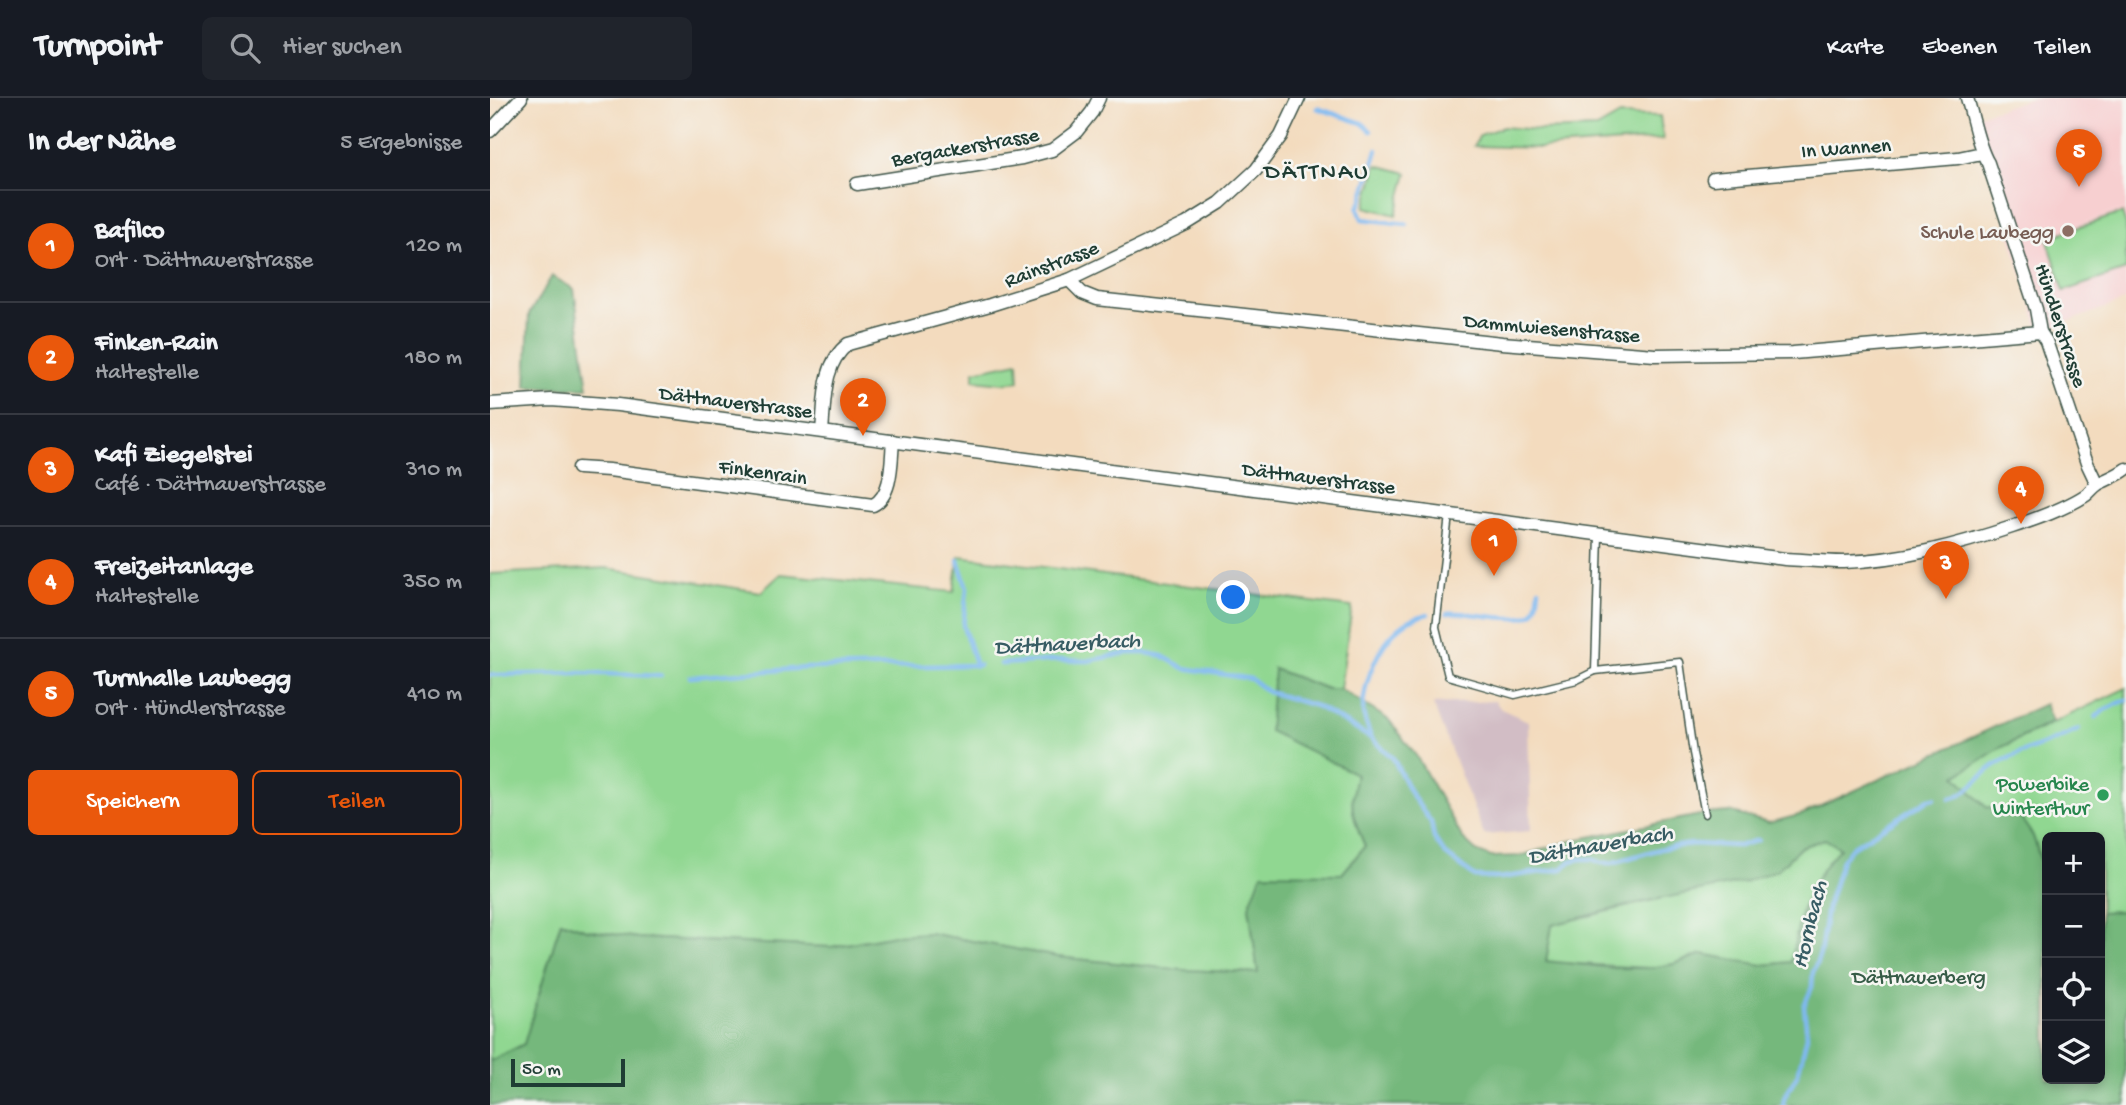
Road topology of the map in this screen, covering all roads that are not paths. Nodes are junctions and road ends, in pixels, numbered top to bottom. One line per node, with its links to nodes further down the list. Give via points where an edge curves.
1 (521, 98): 5 (street)
2 (1098, 98): 8 (street, Bergackerstrasse, via 1076,132 1052,150)
3 (1299, 98): 9 (street, Rainstrasse, via 1274,147 1220,203)
4 (1967, 98): 6 (street, Hündlerstrasse)
5 (490, 131)
6 (1982, 153): 7 (street, In Wannen); 10 (street, Hündlerstrasse)
7 (1713, 179)
8 (857, 184)
9 (1069, 280): 10 (street, Dammwiesenstrasse, via 1097,299 1613,353 1793,353); 12 (street, Rainstrasse, via 848,344 829,371)
10 (2040, 332): 16 (street, Hündlerstrasse)
11 (490, 404): 12 (street, Dättnauerstrasse, via 540,400 598,403)
12 (822, 432): 13 (street, Dättnauerstrasse)
13 (893, 440): 14 (street, Finkenrain, via 885,492 873,505); 17 (street, Dättnauerstrasse)
14 (578, 468)
15 (2126, 469): 16 (street, Dättnauerstrasse)
16 (2097, 484): 18 (street, Dättnauerstrasse, via 2085,495 2021,524 1955,545 1844,562)
17 (1449, 515): 18 (street, Dättnauerstrasse); 19 (lane, via 1436,627 1448,676 1515,695)
18 (1599, 535): 19 (lane)
19 (1595, 671): 20 (lane, via 1681,662)
20 (1705, 814)

